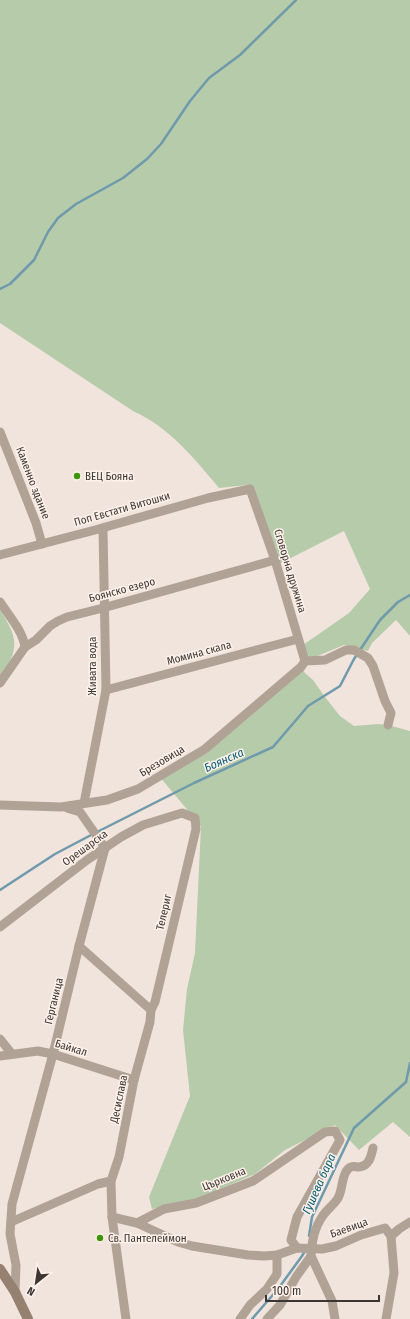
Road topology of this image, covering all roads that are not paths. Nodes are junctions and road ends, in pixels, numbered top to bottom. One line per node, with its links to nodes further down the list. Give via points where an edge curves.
1 (0, 432): 4 (street, Каменно здание)
2 (250, 489): 3 (street, Поп Евстати Витошки); 6 (street, Сговорна дружина)
3 (102, 528): 4 (street, Поп Евстати Витошки); 8 (street, Живата вода)
4 (42, 544): 5 (street, Поп Евстати Витошки)
5 (0, 555)
6 (276, 560): 8 (street, Боянско езеро); 9 (street, Сговорна дружина)
7 (0, 602): 10 (street, via 15,624)
8 (103, 608): 10 (street, Боянско езеро, via 58,621); 13 (street, Живата вода)
9 (298, 639): 11 (street, Сговорна дружина); 13 (street, Момина скала)
10 (25, 647): 12 (street, Боянско езеро)
11 (305, 661): 14 (street, via 325,660 346,650 362,653 373,666 391,713); 15 (street, Брезовица, via 205,749 138,789 107,800)
12 (0, 683)
13 (106, 690): 15 (street, Живата вода)
14 (388, 725)
15 (84, 803): 17 (street, Брезовица)
16 (0, 806): 17 (street, Брезовица)
17 (61, 807): 19 (street, via 80,812)
18 (195, 818): 19 (street, Орешарска, via 182,813 143,825); 22 (street, Телериг, via 196,829)
19 (105, 848): 20 (street, Орешарска); 21 (street, Герганица)
20 (0, 927)
21 (79, 946): 22 (street); 25 (street, Герганица)
22 (151, 1010): 27 (street, Десислава)
23 (0, 1039): 24 (street)
24 (12, 1054): 25 (street, Байкал, via 38,1051); 26 (street, Байкал)
25 (53, 1054): 27 (street, Байкал); 31 (street, Герганица, via 12,1204)
26 (0, 1056)
27 (134, 1080): 29 (street, Десислава, via 119,1157)
28 (373, 1148): 36 (street, via 367,1164 348,1169 338,1198 322,1217)
29 (111, 1181): 30 (street); 31 (street, via 98,1184)
30 (112, 1217): 33 (street); 41 (street)
31 (11, 1222): 39 (street, Герганица, via 10,1234 16,1265)
32 (410, 1222): 34 (street)
33 (136, 1223): 35 (street, Църковна, via 164,1209 196,1203 253,1181 325,1132 335,1131 340,1140 296,1217 291,1240); 37 (street, via 192,1246 248,1255)
34 (391, 1236): 36 (street, Баевица, via 385,1228); 45 (street, via 394,1273)
35 (296, 1248): 36 (street); 37 (street)
36 (311, 1253): 43 (street, via 280,1305); 44 (street, via 332,1301)
37 (277, 1256): 42 (street, via 277,1274)
38 (0, 1269): 39 (main road)
39 (15, 1292): 40 (main road)
40 (28, 1319)
41 (126, 1319)
42 (240, 1319)
43 (267, 1319)
44 (335, 1319)
45 (386, 1319)

